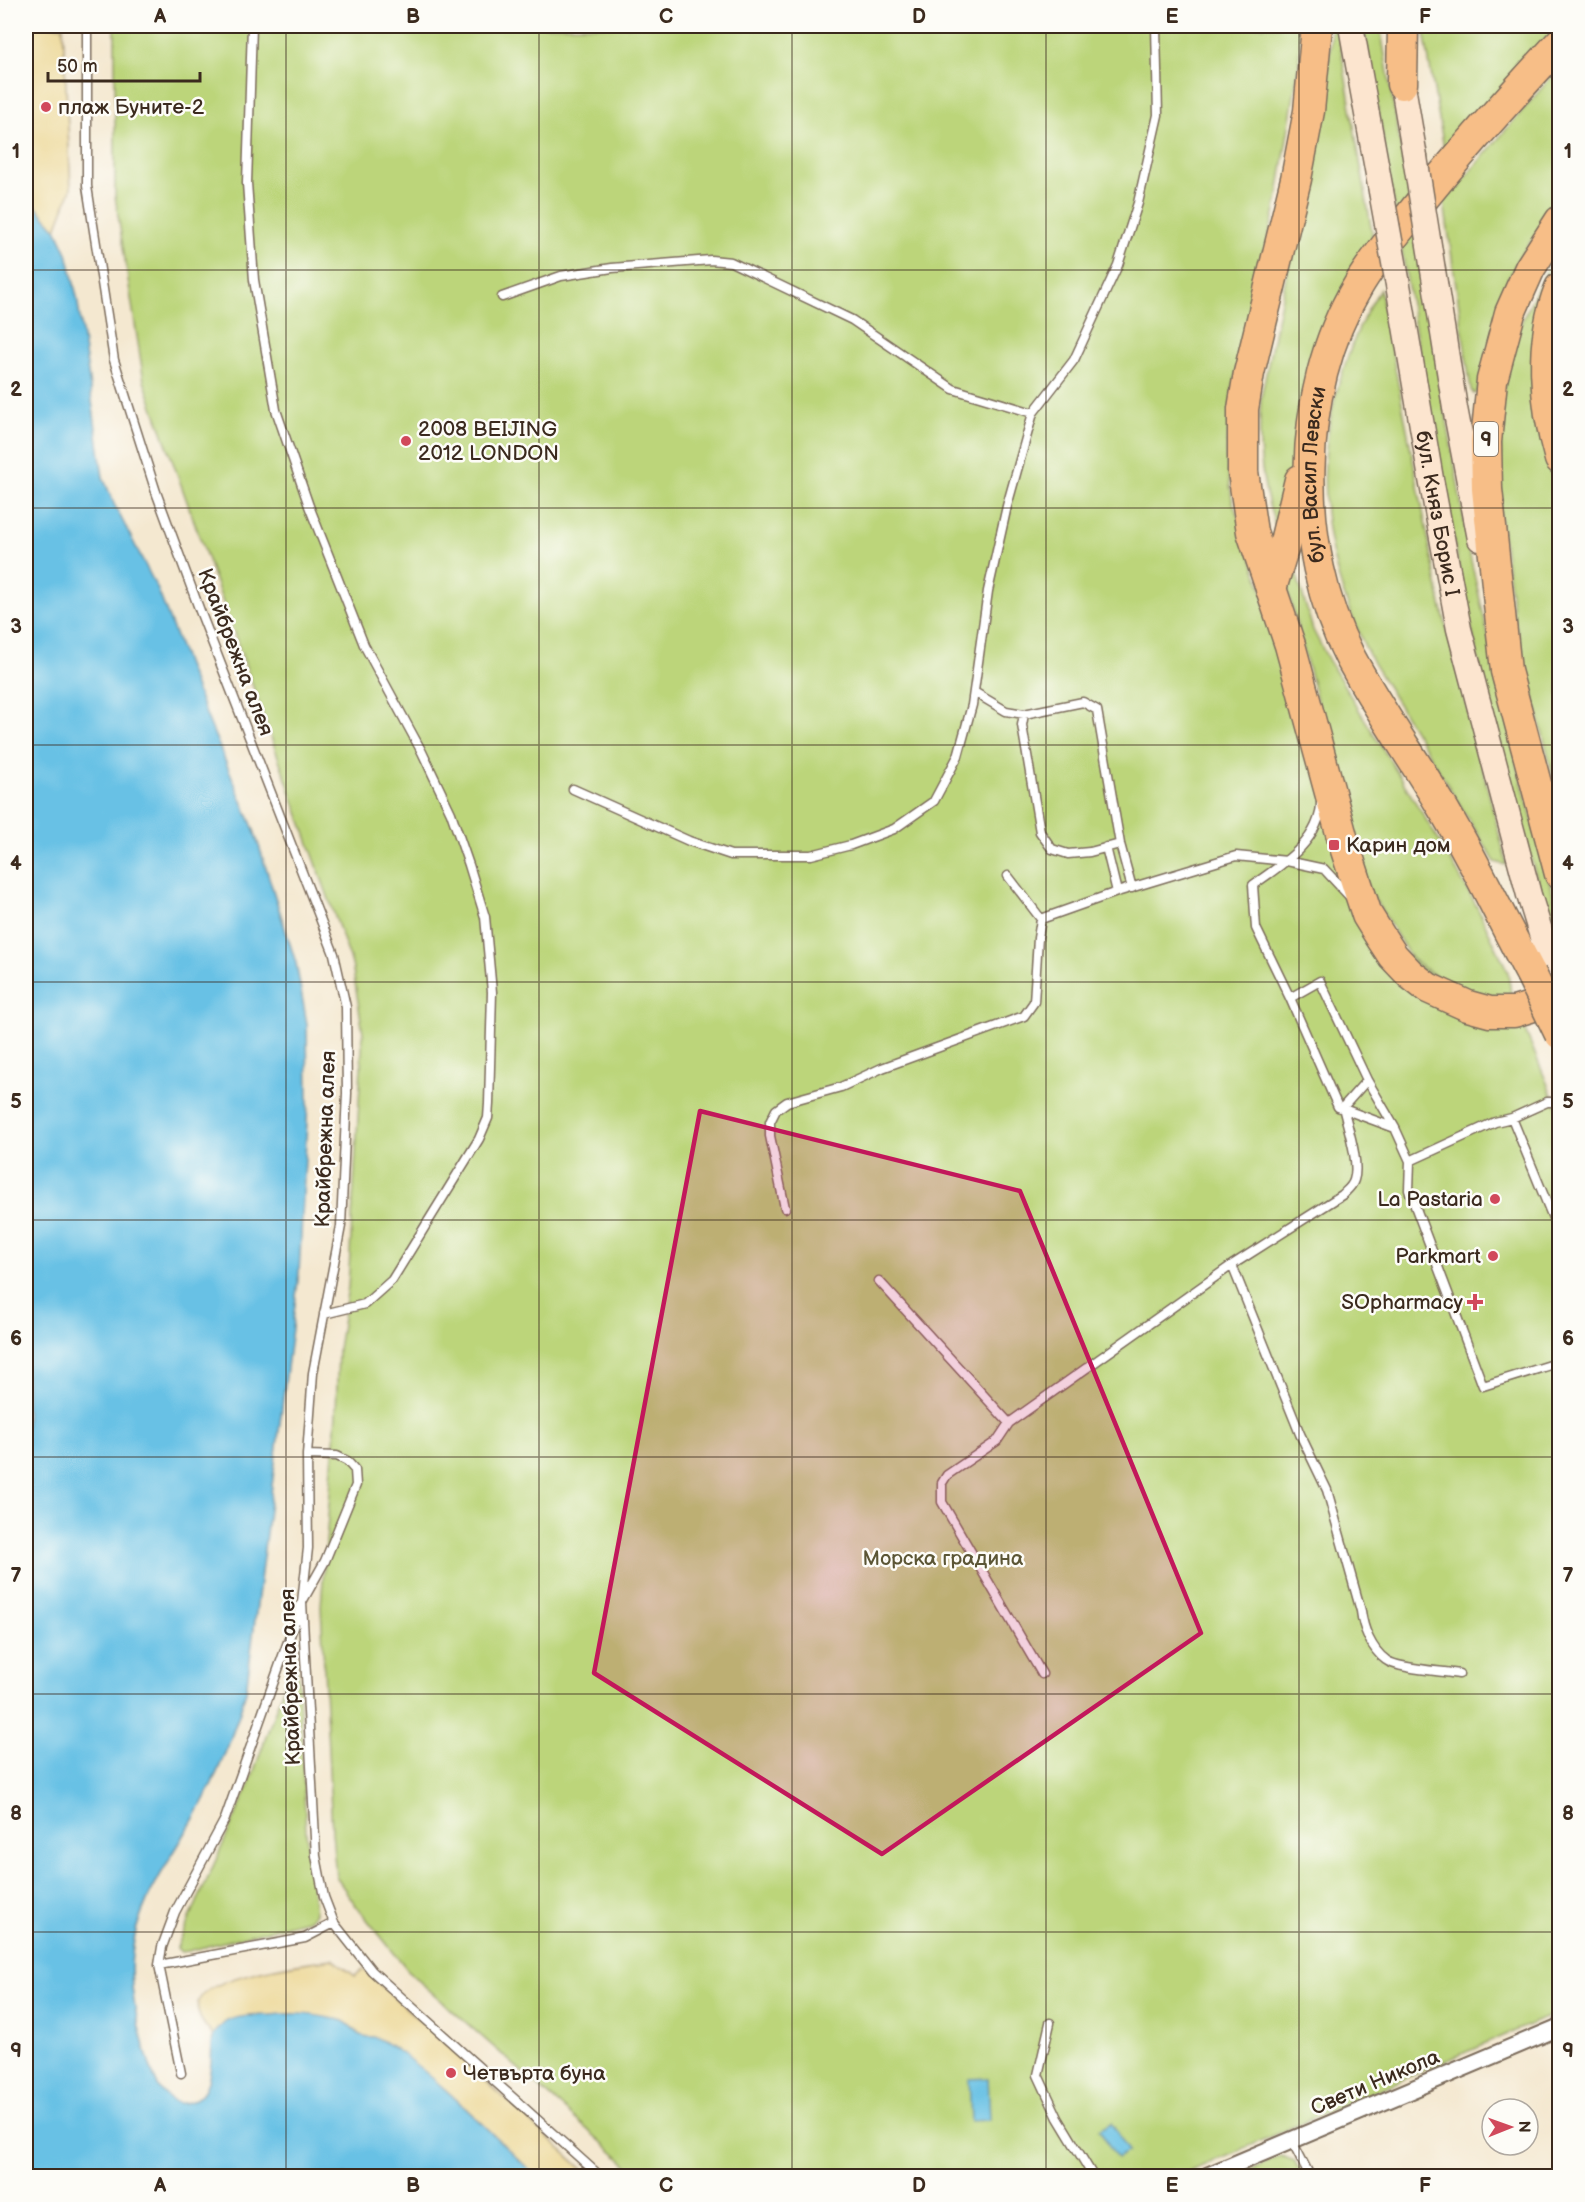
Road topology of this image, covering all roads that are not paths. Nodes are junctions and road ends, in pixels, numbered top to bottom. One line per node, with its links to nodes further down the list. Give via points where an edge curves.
1 (87, 26): 47 (lane, Крайбрежна алея, via 87,186 114,360 156,492 333,954 346,1007 341,1226)
2 (252, 26): 47 (lane, via 247,183 254,280 276,410 364,645 451,813 484,917 492,992 488,1118 479,1139 392,1280 365,1304)
3 (1156, 26): 14 (lane, via 1158,115 1118,266 1074,360)
4 (1317, 26): 18 (highway, via 1309,111 1298,168 1243,409 1247,502 1252,532)
5 (1352, 26): 33 (main road, бул. Княз Борис I, bridge, via 1459,629 1499,784)
6 (1393, 26): 9 (main road, бул. Княз Борис I)
7 (1403, 26): 9 (highway)
8 (1560, 43): 16 (highway, бул. Васил Левски, via 1447,169 1356,289 1333,337)
9 (1402, 84): 19 (main road, бул. Княз Борис I, bridge, via 1455,408)
10 (1560, 221): 19 (highway, 9, via 1530,268 1513,305 1489,401 1487,489)
11 (1560, 288): 15 (highway, via 1547,341)
12 (502, 297): 14 (lane, via 561,276 612,268 730,262 852,320 953,389)
13 (1560, 386): 15 (highway)
14 (1033, 413): 20 (lane, via 988,591)
15 (1550, 418): 17 (highway)
16 (1312, 431): 18 (highway); 33 (highway, бул. Васил Левски, via 1312,519 1332,616 1350,656)
17 (1560, 459)
18 (1271, 589): 22 (highway)
19 (1506, 670): 27 (highway, бул. Княз Борис I / 9)
20 (974, 692): 21 (lane, via 1006,711); 23 (lane, via 958,756 934,801 894,829 811,855 731,855 689,841)
21 (1024, 714): 24 (lane, via 1083,702 1097,710); 25 (lane, via 1022,725 1040,832 1052,849 1068,854)
22 (1322, 762): 26 (lane, via 1321,807 1312,832); 31 (highway)
23 (573, 789)
24 (1120, 844): 25 (lane); 29 (lane)
25 (1106, 847): 30 (lane)
26 (1287, 861): 29 (lane, via 1236,856); 31 (lane, via 1324,869); 35 (lane, via 1253,885 1256,928)
27 (1560, 873)
28 (1008, 876): 32 (lane)
29 (1132, 888): 30 (lane)
30 (1117, 892): 32 (lane)
31 (1367, 915): 34 (highway, via 1393,956 1410,974 1428,988 1468,1006 1490,1012 1514,1012)
32 (1041, 919): 43 (lane, via 1034,1002 1024,1016 841,1087 787,1102 776,1110 770,1136)
33 (1540, 970): 34 (main road, бул. Княз Борис I); 36 (highway, бул. Васил Левски, bridge)
34 (1560, 997)
35 (1290, 998): 37 (lane, via 1320,981); 39 (lane, via 1338,1107)
36 (1560, 1034)
37 (1367, 1080): 39 (lane); 41 (lane)
38 (1560, 1102): 40 (lane, via 1546,1102)
39 (1343, 1107): 41 (lane); 45 (lane, via 1355,1166 1352,1186)
40 (1512, 1118): 42 (lane); 44 (lane)
41 (1395, 1128): 42 (lane)
42 (1410, 1161): 48 (lane, via 1409,1190 1483,1386)
43 (785, 1208)
44 (1560, 1235)
45 (1232, 1265): 49 (lane); 53 (lane, via 1300,1434 1327,1490 1363,1628 1386,1660 1400,1666)
46 (879, 1281): 49 (lane)
47 (324, 1314): 50 (lane, Крайбрежна алея, via 312,1373)
48 (1560, 1362)
49 (1009, 1423): 52 (lane, via 997,1441 948,1475 940,1492 942,1502)
50 (307, 1455): 51 (lane, Крайбрежна алея, via 308,1548); 51 (lane, via 342,1458 352,1465 357,1478 341,1526)
51 (302, 1602): 54 (lane, Крайбрежна алея, via 316,1856); 55 (lane, via 225,1819 175,1912)
52 (1042, 1674)
53 (1459, 1674)
54 (334, 1923): 55 (lane, via 304,1938); 60 (lane, Крайбрежна алея, via 372,1971)
55 (159, 1965): 58 (lane)
56 (1050, 2023): 61 (lane, via 1038,2075)
57 (1560, 2027): 59 (street, Свети Никола)
58 (181, 2073)
59 (1292, 2141): 62 (street, Свети Никола); 63 (lane)
60 (600, 2176)
61 (1093, 2176)
62 (1207, 2176)
63 (1310, 2176)

